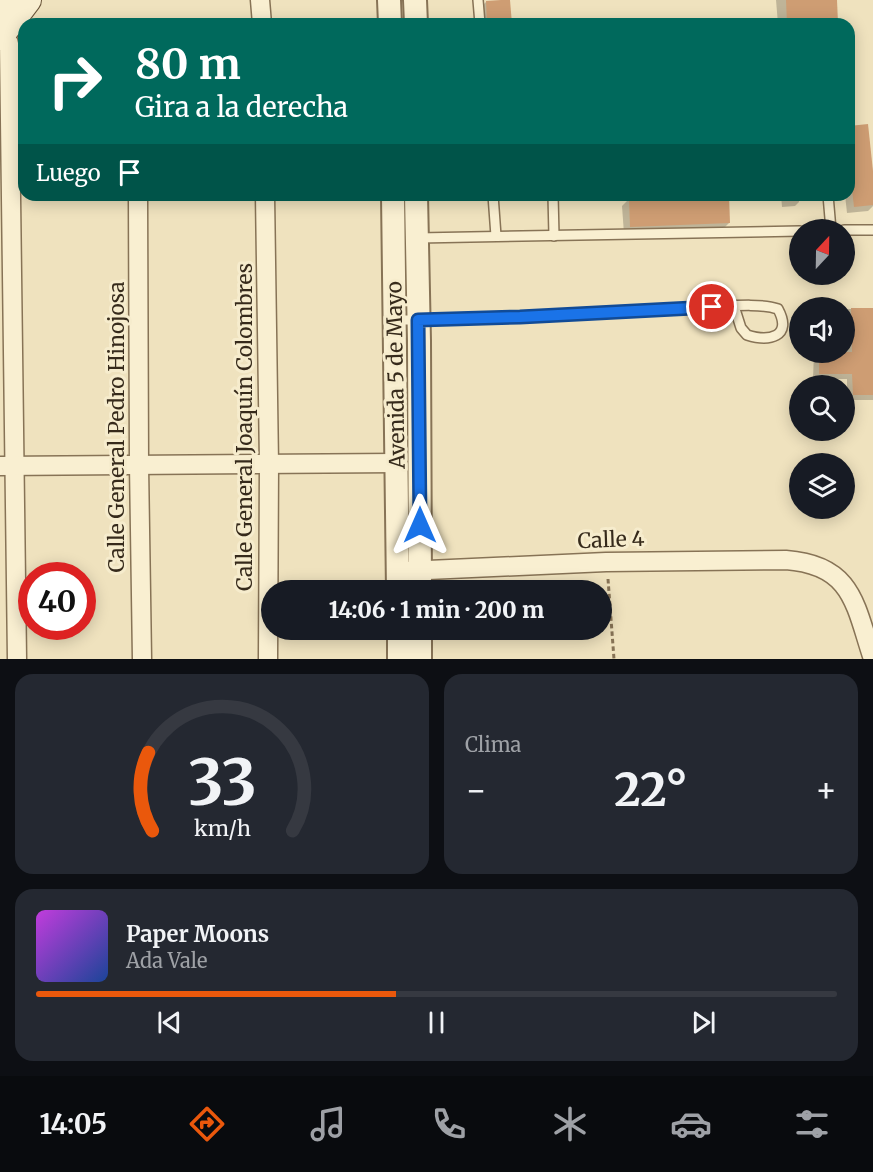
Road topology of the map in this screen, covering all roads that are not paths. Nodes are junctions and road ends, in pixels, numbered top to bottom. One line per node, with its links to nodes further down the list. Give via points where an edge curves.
1 (28, 0): 6 (main road)
2 (260, 0): 7 (street)
3 (389, 0): 8 (street)
4 (415, 0): 9 (street)
5 (478, 0): 10 (lane)
6 (21, 18)
7 (262, 18)
8 (390, 18)
9 (416, 18)
10 (480, 18)
11 (18, 26): 12 (main road)
12 (9, 49): 33 (street)
13 (138, 201): 32 (street, Calle General Pedro Hinojosa)
14 (265, 201): 31 (street, Calle General Joaquín Colombres)
15 (393, 201): 28 (street, Avenida 5 de Mayo)
16 (416, 201): 26 (street, Avenida 5 de Mayo)
17 (493, 201): 24 (lane)
18 (553, 201): 25 (lane)
19 (829, 201): 20 (lane)
20 (830, 219)
21 (855, 230): 22 (lane)
22 (873, 230)
23 (789, 231): 25 (lane)
24 (496, 236): 25 (lane); 26 (lane)
25 (554, 236)
26 (416, 238): 29 (street, Avenida 5 de Mayo)
27 (734, 306): 27 (lane, via 778,309 780,333 775,338 747,335); 29 (lane)
28 (395, 320): 29 (lane); 30 (street, Avenida 5 de Mayo)
29 (418, 320): 34 (street, Avenida 5 de Mayo)
30 (398, 463): 31 (street); 35 (street, Avenida 5 de Mayo)
31 (268, 464): 32 (street); 41 (street, Calle General Joaquín Colombres)
32 (139, 465): 33 (street); 40 (street, Calle General Pedro Hinojosa)
33 (8, 466): 39 (street)
34 (409, 580)
35 (409, 580)
36 (419, 580): 44 (street, Calle 4, via 606,562 804,561 838,578 850,592)
37 (399, 640): 42 (street)
38 (420, 640): 43 (street)
39 (17, 659)
40 (142, 659)
41 (268, 659)
42 (399, 659)
43 (420, 659)
44 (873, 659)

